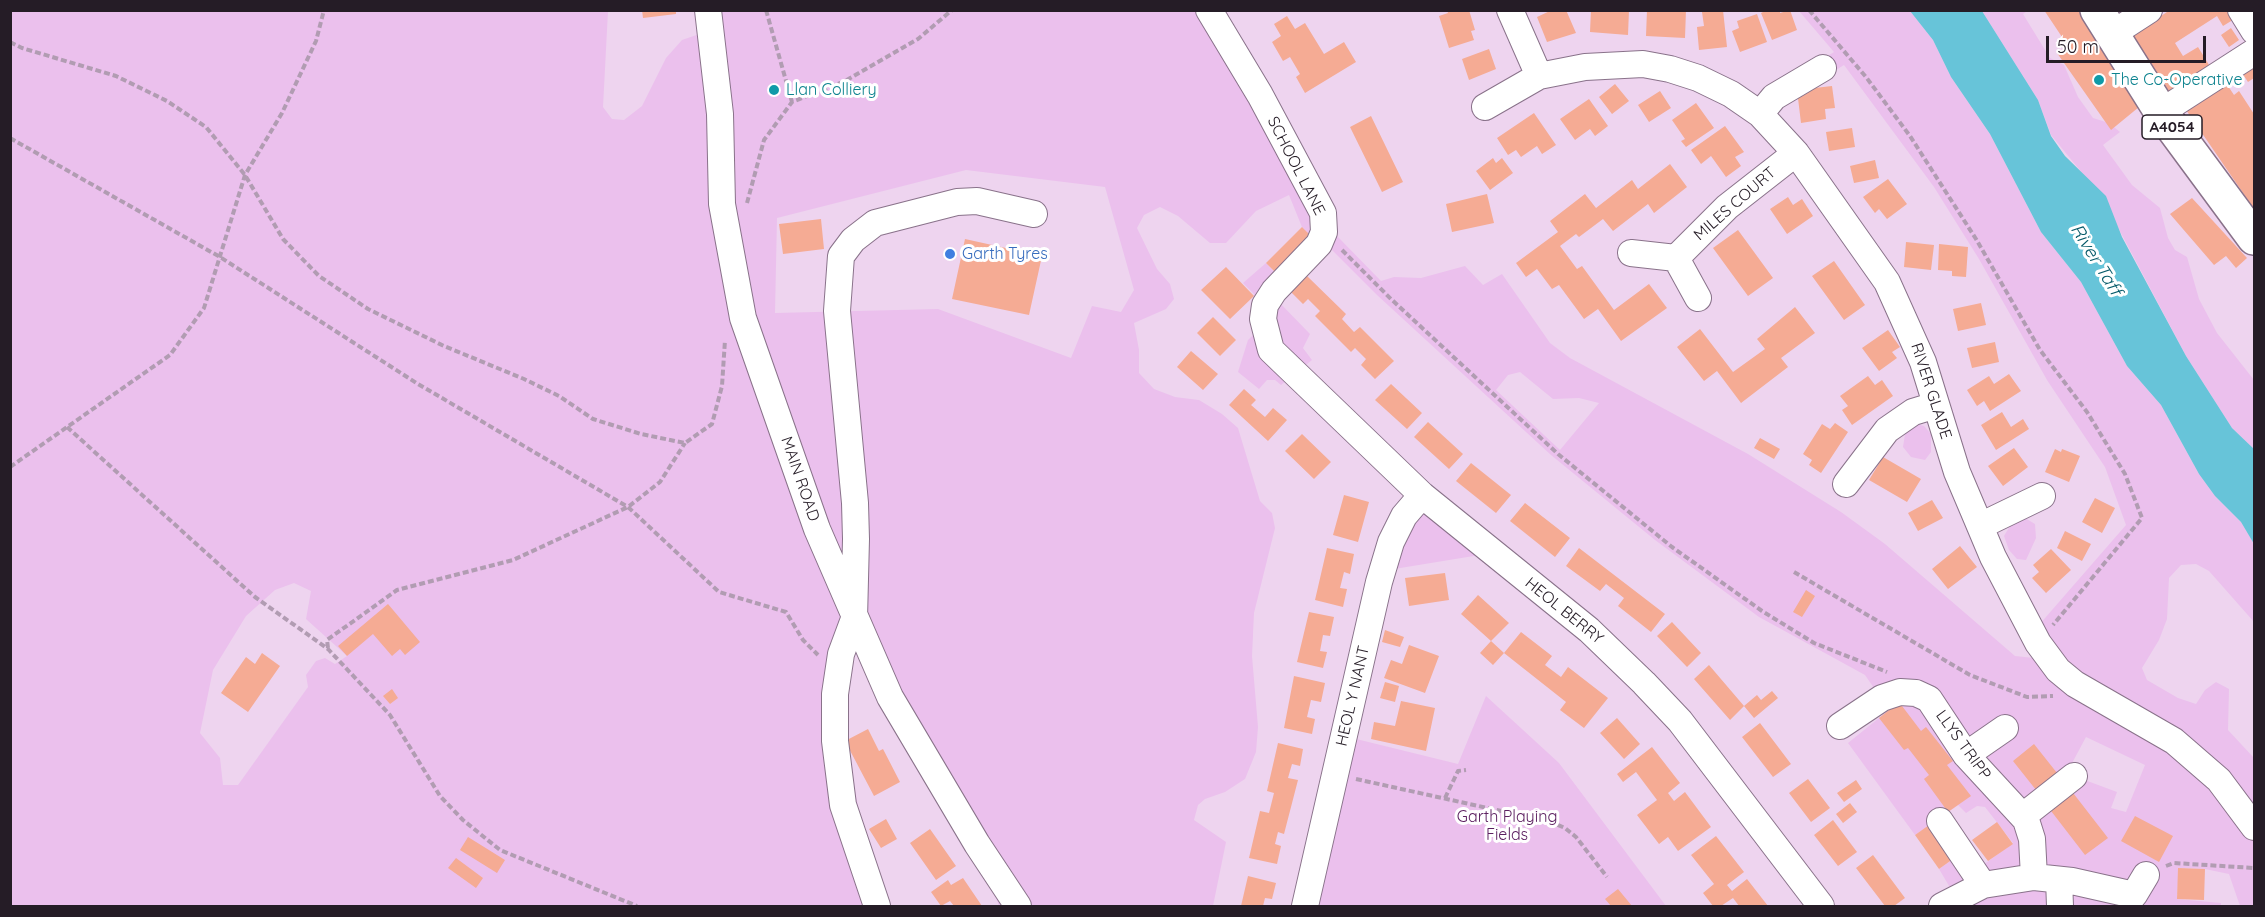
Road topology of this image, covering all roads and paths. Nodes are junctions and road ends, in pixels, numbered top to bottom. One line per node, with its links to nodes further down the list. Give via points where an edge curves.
1 (324, 10): 22 (path, via 316,41 282,112)
2 (708, 10): 43 (street, MAIN ROAD, via 720,114 723,204 743,318 817,529)
3 (766, 10): 16 (path)
4 (952, 10): 16 (path, via 918,39 845,81)
5 (1209, 10): 25 (street, SCHOOL LANE, via 1320,207)
6 (1510, 10): 15 (street)
7 (1809, 10): 44 (path, via 1866,77 1941,183 2040,350 2087,412 2125,474 2142,518)
8 (2149, 10): 10 (street)
9 (2241, 10): 11 (street)
10 (2105, 22): 18 (main road, A4054)
11 (2254, 31)
12 (10, 42): 22 (path, via 116,76 167,101 207,127)
13 (2254, 52): 18 (street)
14 (1823, 68): 19 (street, via 1774,97)
15 (1539, 76): 17 (street, RIVER GLADE); 19 (street, RIVER GLADE, via 1615,64 1670,69 1731,93)
16 (792, 102): 23 (path, via 764,140)
17 (1485, 107)
18 (2161, 112): 26 (main road, A4054)
19 (1760, 114): 21 (street, RIVER GLADE)
20 (10, 138): 28 (path)
21 (1796, 153): 29 (street, MILES COURT, via 1727,207); 33 (street, RIVER GLADE, via 1887,282 1923,362)
22 (245, 175): 28 (path); 35 (path, via 283,239 319,276 368,309 559,396 593,419 641,435)
23 (745, 210)
24 (1034, 214): 43 (street, via 977,201 957,202 875,223 853,240 842,256 837,311 855,503)
25 (1324, 232): 32 (street, SCHOOL LANE, via 1319,244 1265,305 1263,319); 48 (path, via 1558,454 1663,540 1814,643 1888,673)
26 (2254, 238)
27 (1631, 253): 29 (street)
28 (220, 257): 34 (path, via 204,308 170,355); 40 (path, via 418,384)
29 (1676, 258): 30 (street)
30 (1698, 298)
31 (726, 328): 35 (path, via 722,386 712,424)
32 (1271, 350): 38 (street, HEOL BERRY)
33 (1936, 405): 37 (street, via 1913,412 1887,430); 41 (street, RIVER GLADE, via 1957,472)
34 (66, 427): 36 (path); 45 (path, via 255,597)
35 (685, 443): 40 (path, via 660,482)
36 (10, 467)
37 (1846, 484)
38 (1422, 495): 53 (street, HEOL Y NANT, via 1404,516 1388,552); 69 (street, HEOL BERRY, via 1589,630 1644,683 1680,721)
39 (2042, 496): 41 (street)
40 (628, 507): 45 (path, via 513,560 397,590 327,640); 46 (path, via 719,592 786,612 817,655)
41 (1980, 526): 44 (street, RIVER GLADE)
42 (1794, 572): 47 (path, via 1970,675 2027,697 2052,697)
43 (854, 619): 46 (street); 67 (street, MAIN ROAD, via 907,727)
44 (2038, 643): 47 (street, RIVER GLADE, via 2058,670)
45 (328, 649): 65 (path, via 390,715 440,796 463,820 500,850)
46 (841, 654): 66 (street, via 835,694 835,741 843,805)
47 (2075, 684): 58 (street, RIVER GLADE, via 2174,741 2219,780)
48 (1900, 692): 49 (street, via 1882,698); 51 (street, LLYS TRIPP, via 1929,699)
49 (1840, 726)
50 (2005, 728): 51 (street)
51 (1966, 755): 56 (street, LLYS TRIPP)
52 (1466, 770): 55 (path, via 1458,771)
53 (1335, 774): 55 (path); 68 (street, HEOL Y NANT)
54 (2074, 776): 56 (street)
55 (1445, 798): 60 (path, via 1535,816 1565,828)
56 (2024, 816): 61 (street, via 2032,838)
57 (1940, 821): 63 (street)
58 (2254, 827)
59 (2254, 868): 64 (path, via 2174,862)
60 (1607, 877)
61 (2034, 877): 62 (street); 63 (street)
62 (2059, 880): 64 (street); 71 (street)
63 (1983, 885): 70 (street)
64 (2141, 897)
65 (637, 906)
66 (878, 906)
67 (1018, 906)
68 (1305, 906)
69 (1821, 906)
70 (1942, 906)
71 (2060, 906)

